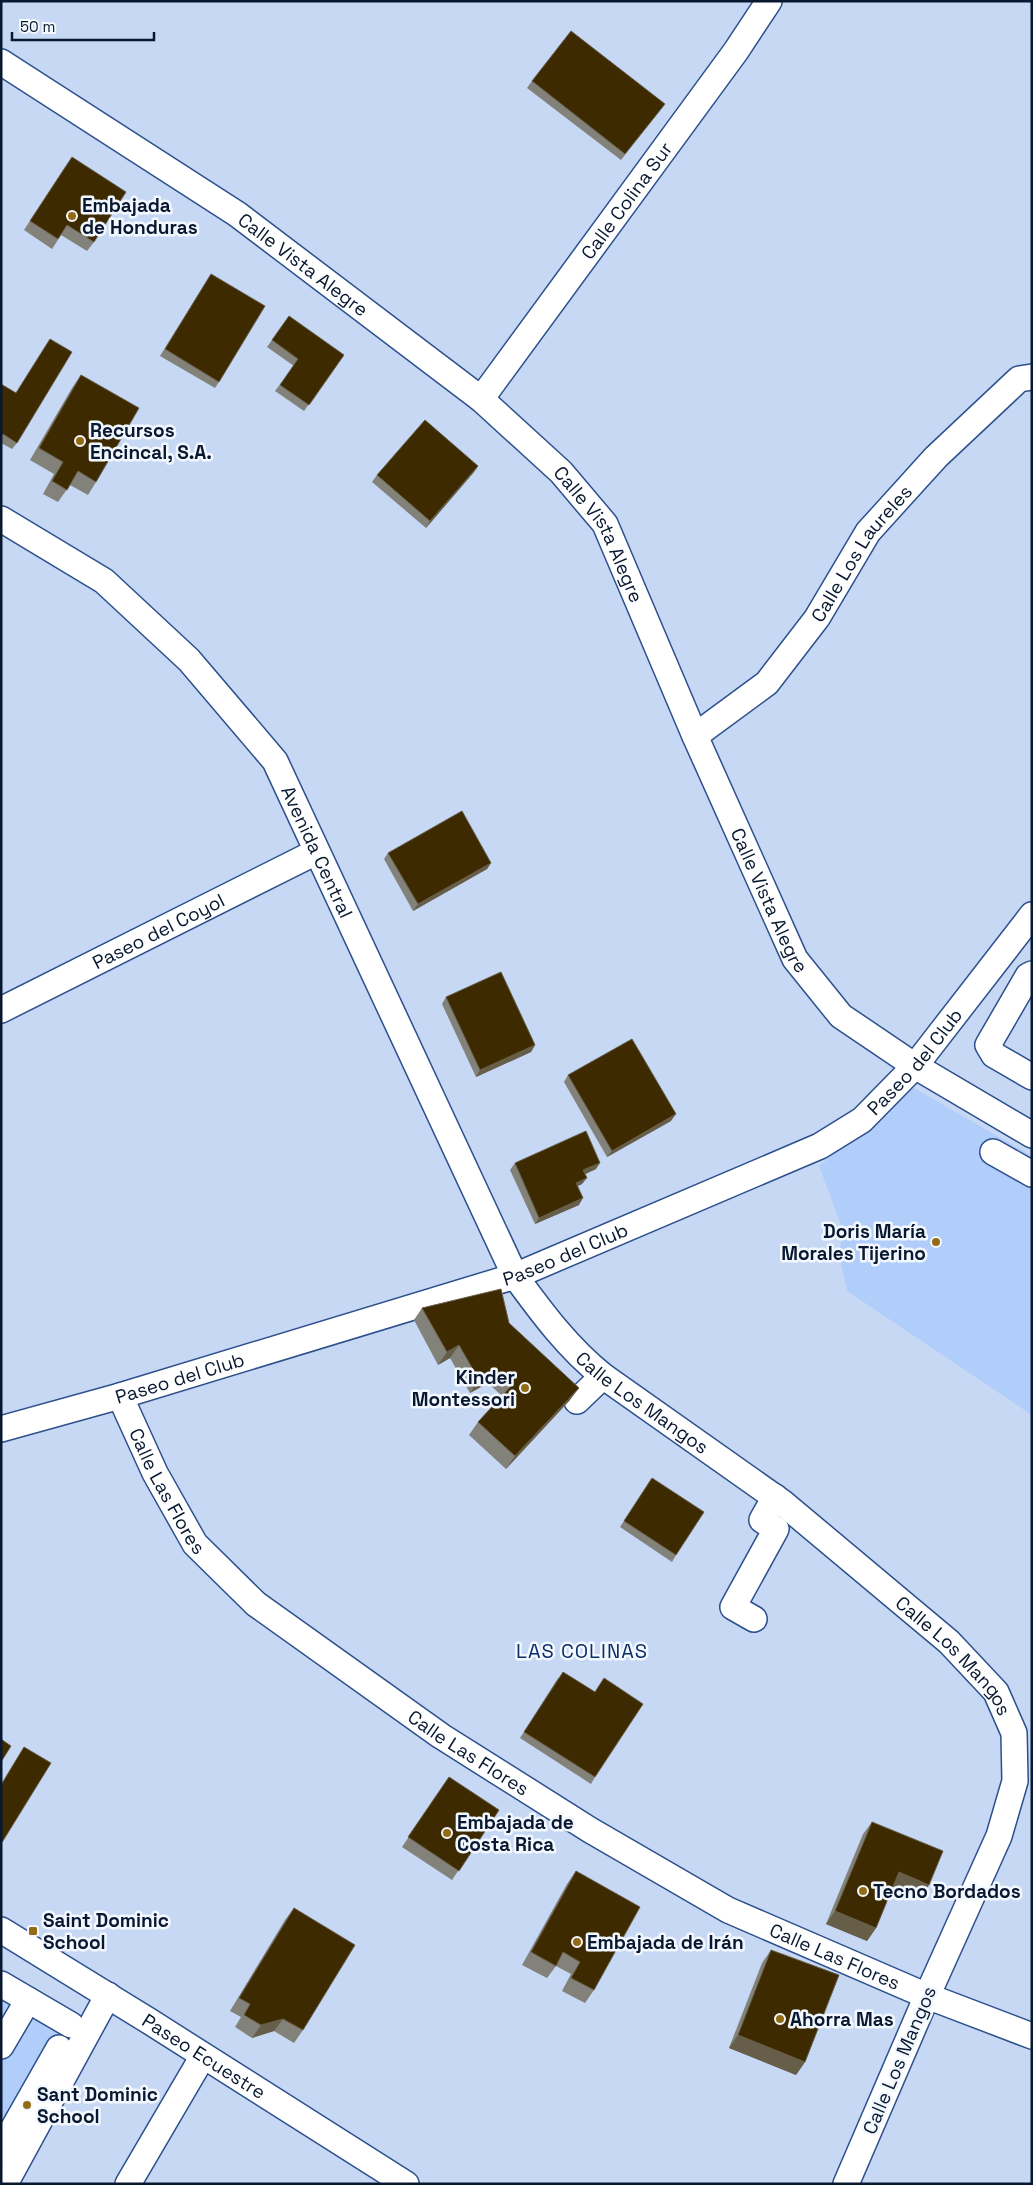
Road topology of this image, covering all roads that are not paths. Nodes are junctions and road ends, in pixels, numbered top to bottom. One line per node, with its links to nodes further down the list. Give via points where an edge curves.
1 (769, 1): 4 (street, Calle Colina Sur, via 724,68)
2 (1, 62): 4 (street, Calle Vista Alegre, via 237,214)
3 (1032, 377): 6 (street, Calle Los Laureles, via 1019,379 936,458 868,532 817,618 767,683)
4 (481, 399): 6 (street, Calle Vista Alegre, via 561,472 605,524)
5 (1, 519): 7 (street, Avenida Central, via 104,581 189,660 275,761)
6 (695, 736): 11 (street, Calle Vista Alegre, via 796,959 841,1016)
7 (316, 852): 10 (street, Paseo del Coyol); 16 (street, Avenida Central)
8 (1032, 916): 11 (street, Paseo del Club)
9 (1032, 974): 12 (street, via 988,1045 994,1055)
10 (1, 1010)
11 (915, 1066): 13 (street, Calle Vista Alegre); 16 (street, Paseo del Club, via 862,1120 820,1146)
12 (1032, 1077)
13 (1032, 1135)
14 (992, 1152): 15 (street)
15 (1032, 1174)
16 (516, 1276): 17 (street, Calle Los Mangos, via 566,1342); 18 (street, Paseo del Club)
17 (604, 1376): 19 (street); 21 (street, Calle Los Mangos)
18 (120, 1396): 20 (street, Paseo del Club); 26 (street, Calle Las Flores, via 154,1473 195,1544 256,1604 441,1736 590,1830 728,1910)
19 (577, 1401)
20 (1, 1429)
21 (775, 1498): 22 (street, via 762,1520 776,1529 734,1607); 26 (street, Calle Los Mangos, via 949,1642 996,1692 1014,1733 1016,1780 999,1836)
22 (754, 1619)
23 (1, 1930): 25 (street, Paseo Ecuestre)
24 (1, 1984): 27 (street)
25 (100, 1991): 28 (street); 31 (street, Paseo Ecuestre); 32 (street)
26 (927, 1996): 29 (street, Calle Las Flores); 37 (street, Calle Los Mangos)
27 (28, 2000): 28 (street); 30 (street)
28 (71, 2025): 32 (street)
29 (1032, 2036)
30 (1, 2046)
31 (203, 2056): 35 (street); 36 (street, Paseo Ecuestre)
32 (41, 2098): 33 (street)
33 (7, 2152): 34 (street)
34 (5, 2184)
35 (128, 2184)
36 (406, 2184)
37 (846, 2184)

